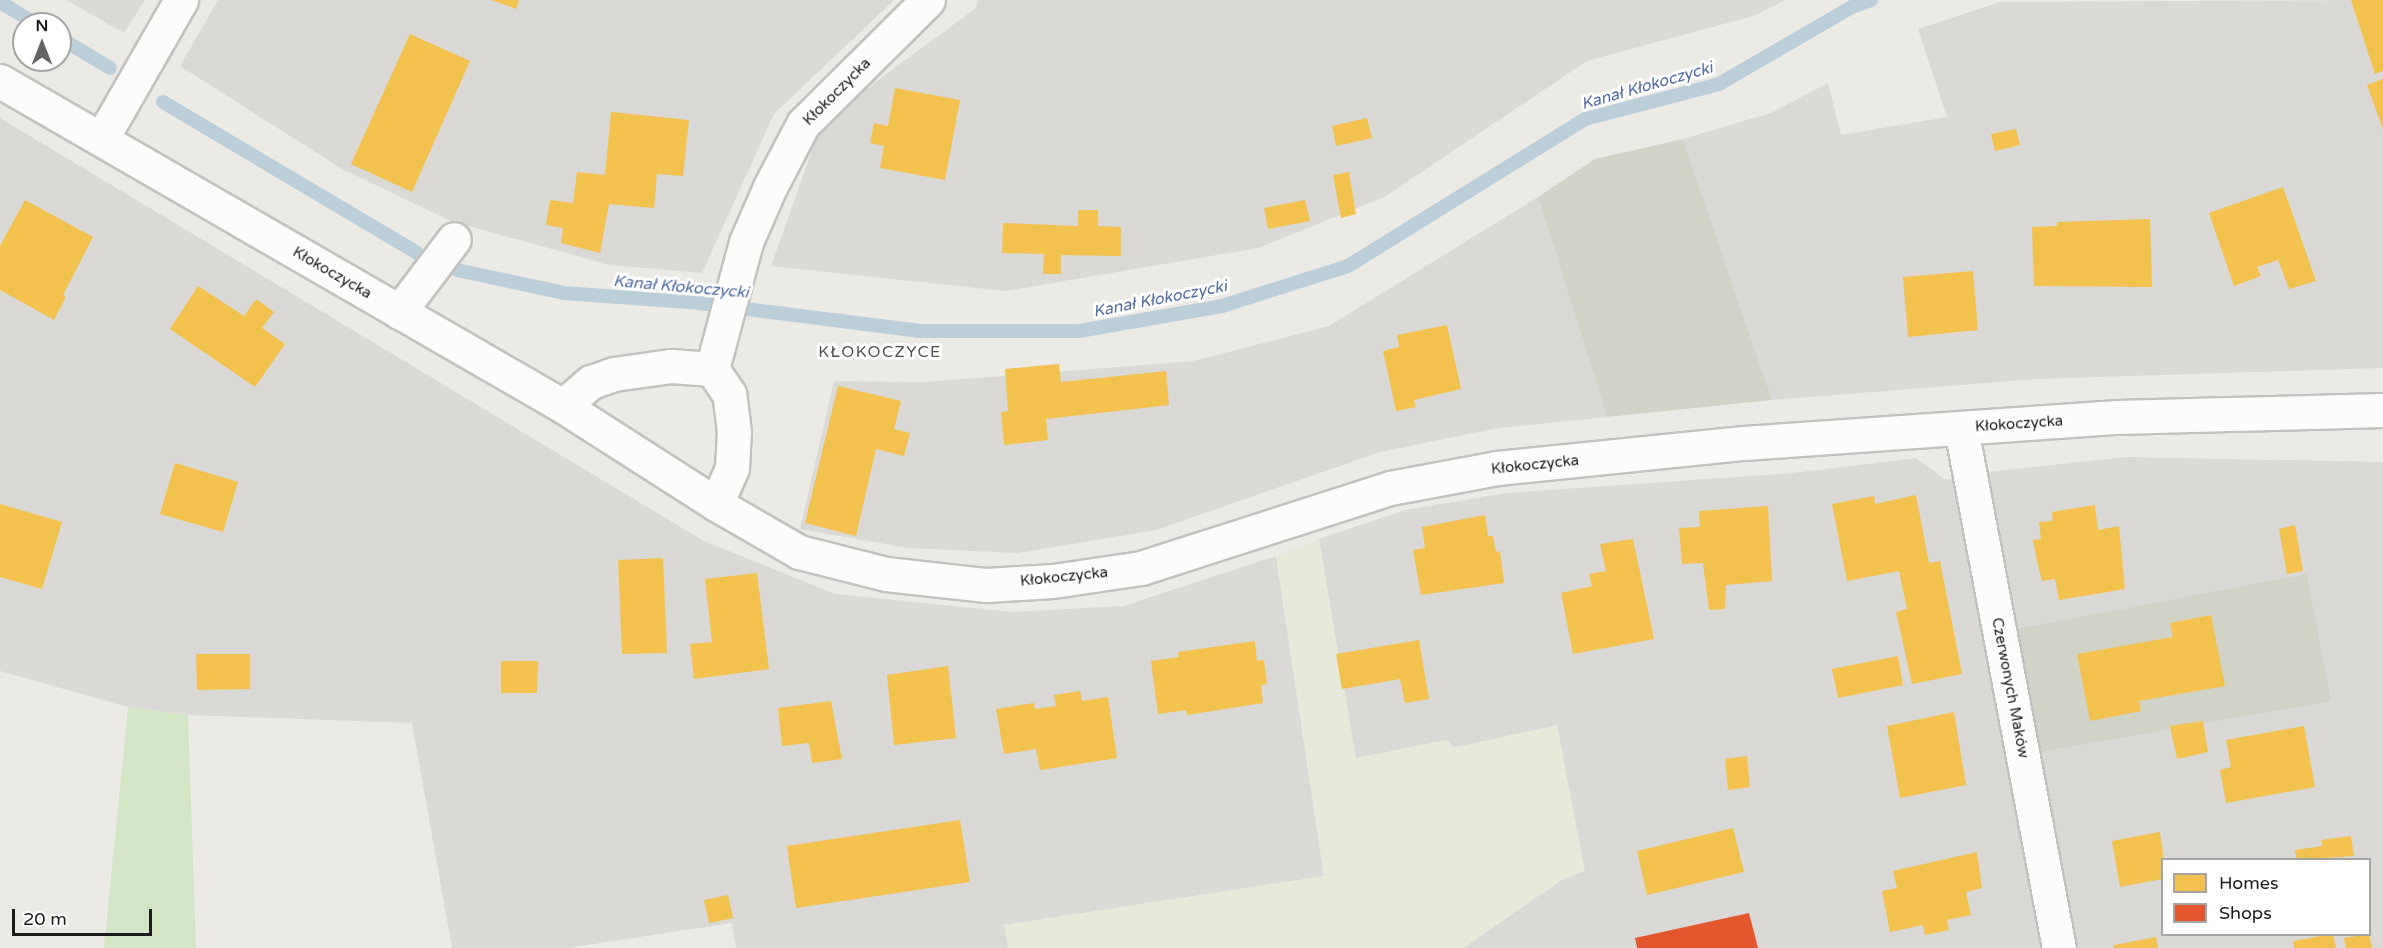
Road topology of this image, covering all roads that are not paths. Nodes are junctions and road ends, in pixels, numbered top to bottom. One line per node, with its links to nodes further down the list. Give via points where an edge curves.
1 (182, 0): 4 (street)
2 (928, 0): 7 (street, Kłokoczycka, via 803,124 746,243)
3 (0, 81): 4 (street, Kłokoczycka)
4 (102, 138): 6 (street, Kłokoczycka)
5 (454, 239): 6 (street)
6 (399, 312): 8 (street, Kłokoczycka)
7 (712, 369): 8 (street, via 671,366 614,374 591,382); 11 (street, via 729,394 734,432 732,468)
8 (563, 406): 11 (street, Kłokoczycka)
9 (2383, 410): 10 (street, Kłokoczycka, via 2117,417)
10 (1961, 428): 11 (street, Kłokoczycka, via 1744,443 1497,468 1390,488 1141,568 1053,581 986,585 886,574 799,552); 12 (street, Czerwonych Maków)
11 (716, 504)
12 (2059, 948)

